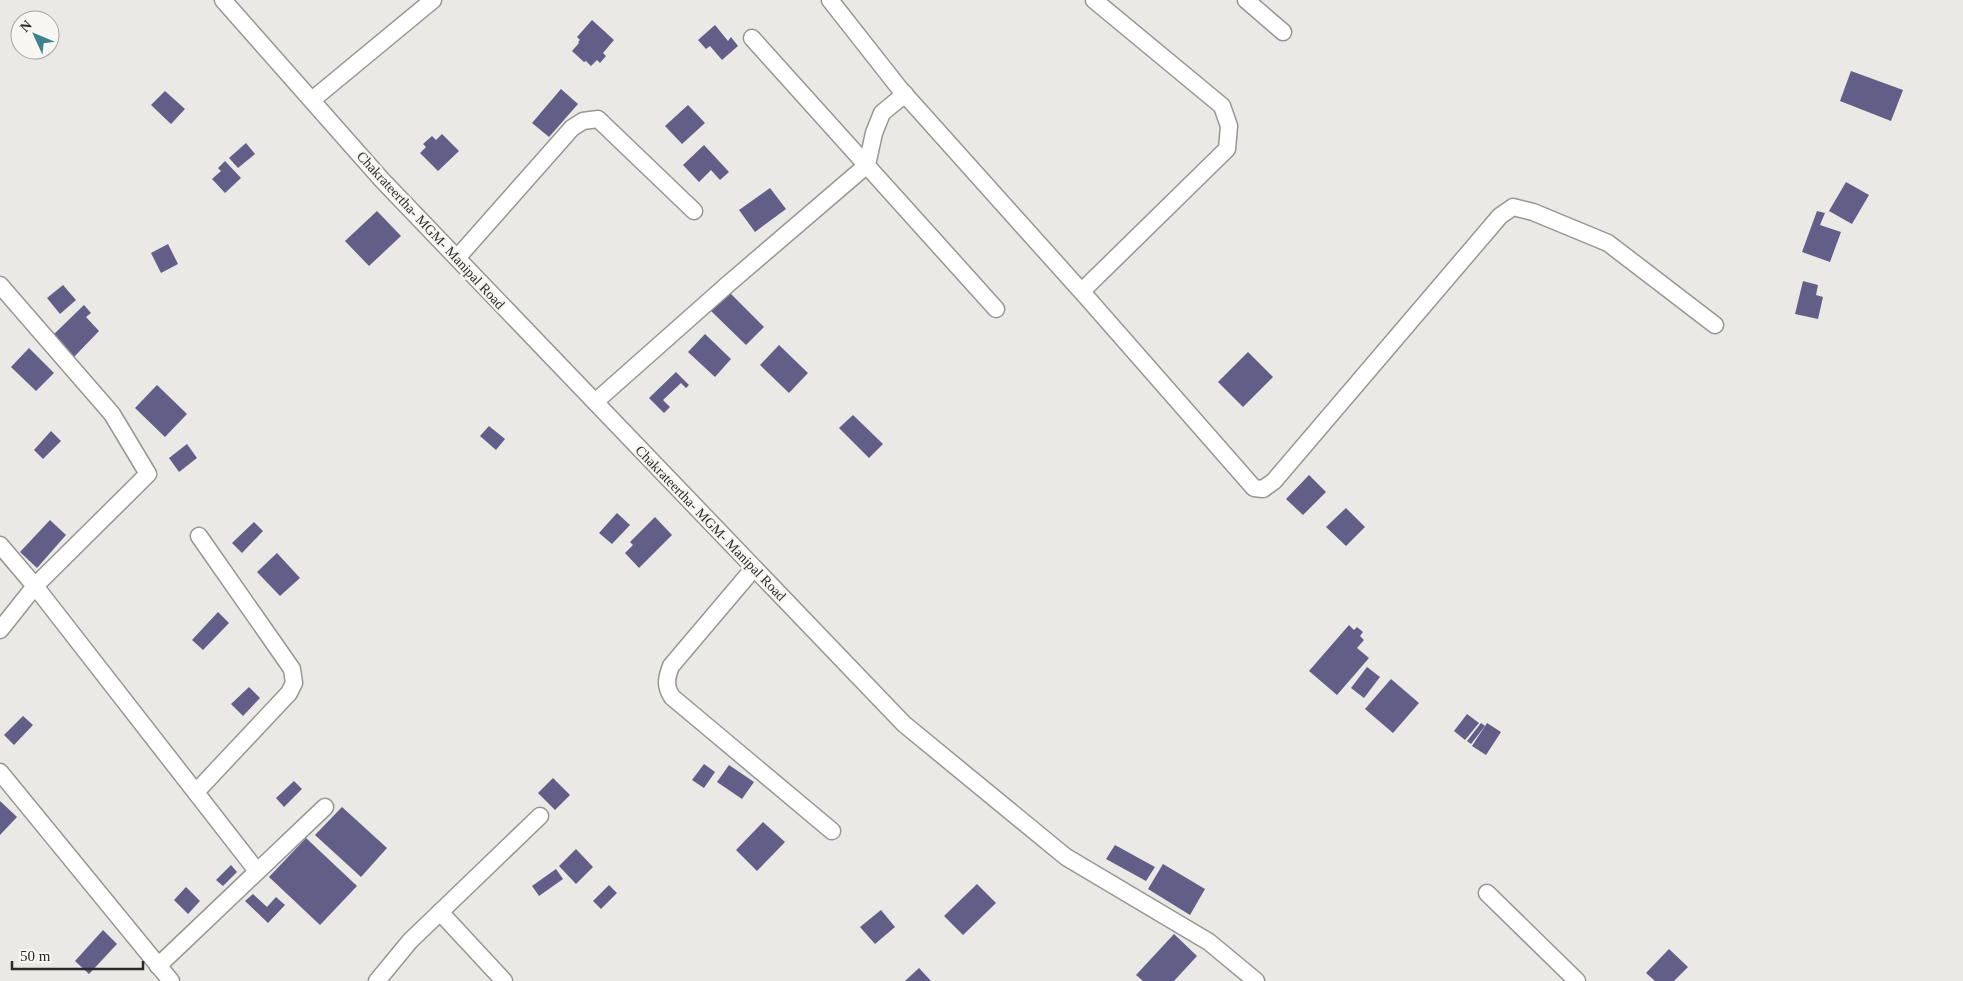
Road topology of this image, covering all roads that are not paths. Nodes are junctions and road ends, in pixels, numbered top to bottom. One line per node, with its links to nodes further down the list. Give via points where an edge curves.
1 (223, 0): 9 (street, Chakrateertha- MGM- Manipal Road)
2 (433, 0): 9 (street)
3 (830, 0): 8 (street)
4 (1094, 0): 14 (street, via 1222,106 1229,126 1226,149)
5 (1246, 0): 6 (street)
6 (1283, 32)
7 (752, 38): 10 (street)
8 (905, 94): 10 (street, via 882,113); 14 (street)
9 (312, 100): 12 (street, Chakrateertha- MGM- Manipal Road, via 382,180)
10 (867, 166): 15 (street); 17 (street)
11 (694, 211): 12 (street, via 598,119 583,121 572,128)
12 (457, 258): 17 (street, Chakrateertha- MGM- Manipal Road)
13 (0, 285): 21 (street, via 112,414 148,474)
14 (1082, 291): 16 (street, via 1254,488 1263,489 1274,481 1500,216 1513,207 1608,243)
15 (996, 309)
16 (1715, 325)
17 (595, 402): 20 (street, Chakrateertha- MGM- Manipal Road)
18 (199, 536): 24 (street, via 292,670 294,683 289,693)
19 (0, 545): 21 (street)
20 (754, 568): 27 (street, via 671,666 666,677 667,688 672,697); 35 (street, Chakrateertha- MGM- Manipal Road, via 912,731 1066,857 1209,942)
21 (35, 586): 22 (street); 24 (street)
22 (0, 630)
23 (0, 772): 31 (street)
24 (196, 792): 28 (street)
25 (325, 807): 28 (street)
26 (540, 816): 30 (street)
27 (832, 832)
28 (257, 871): 31 (street)
29 (1486, 892): 36 (street)
30 (440, 912): 33 (street, via 410,941); 34 (street)
31 (158, 966): 32 (street)
32 (171, 981)
33 (378, 981)
34 (504, 981)
35 (1256, 981)
36 (1577, 981)

